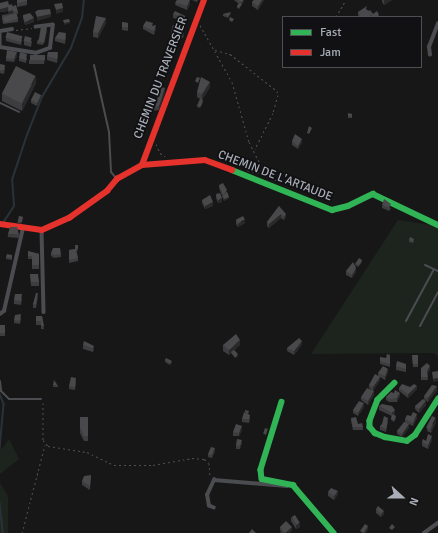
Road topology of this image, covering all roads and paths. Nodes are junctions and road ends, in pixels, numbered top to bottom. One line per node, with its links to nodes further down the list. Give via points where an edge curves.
1 (204, 0): 4 (street, CHEMIN DU TRAVERSIER)
2 (346, 0): 3 (path)
3 (337, 16)
4 (196, 17): 9 (path); 17 (street, CHEMIN DU TRAVERSIER)
5 (438, 24): 10 (street, via 429,47)
6 (36, 27): 7 (path, via 25,31); 8 (street, via 53,25 50,48 36,52 0,47)
7 (12, 29): 8 (street)
8 (0, 33)
9 (214, 50): 15 (path, via 232,82 249,142); 15 (path, via 230,54 277,91 273,113)
10 (430, 55)
11 (94, 66): 20 (lane, via 109,132 111,172)
12 (0, 103): 13 (lane)
13 (19, 112)
14 (156, 140): 16 (path, via 155,147)
15 (254, 150): 19 (path)
16 (168, 158)
17 (142, 165): 20 (street); 23 (street, CHEMIN DE L'ARTAUDE, via 205,160 285,189 332,210 348,206 373,194)
18 (241, 168): 19 (path)
19 (266, 175): 21 (path)
20 (117, 179): 25 (street, via 107,191 88,204 57,224)
21 (279, 181)
22 (3, 224): 24 (street)
23 (438, 225)
24 (23, 228): 25 (street); 31 (street, via 4,311)
25 (42, 230): 30 (street)
26 (424, 265): 27 (lane)
27 (434, 269): 28 (lane); 32 (lane)
28 (438, 271)
29 (438, 292): 33 (lane)
30 (44, 312)
31 (0, 314)
32 (406, 321)
33 (420, 326)
34 (0, 381): 36 (lane, via 1,391 9,399)
35 (395, 383): 37 (street, via 378,400 370,421 370,428 385,437 407,441 415,435)
36 (41, 399): 39 (path, via 44,404)
37 (438, 399)
38 (282, 402): 41 (street, via 261,470 262,479)
39 (45, 445): 40 (path, via 87,452 114,465 153,466 192,458 204,460 209,463 210,476); 44 (path)
40 (214, 480): 41 (street, via 257,485); 42 (street, via 207,495 208,506)
41 (293, 485): 45 (street)
42 (214, 508)
43 (438, 523): 46 (street)
44 (22, 533)
45 (334, 533)
46 (424, 533)

